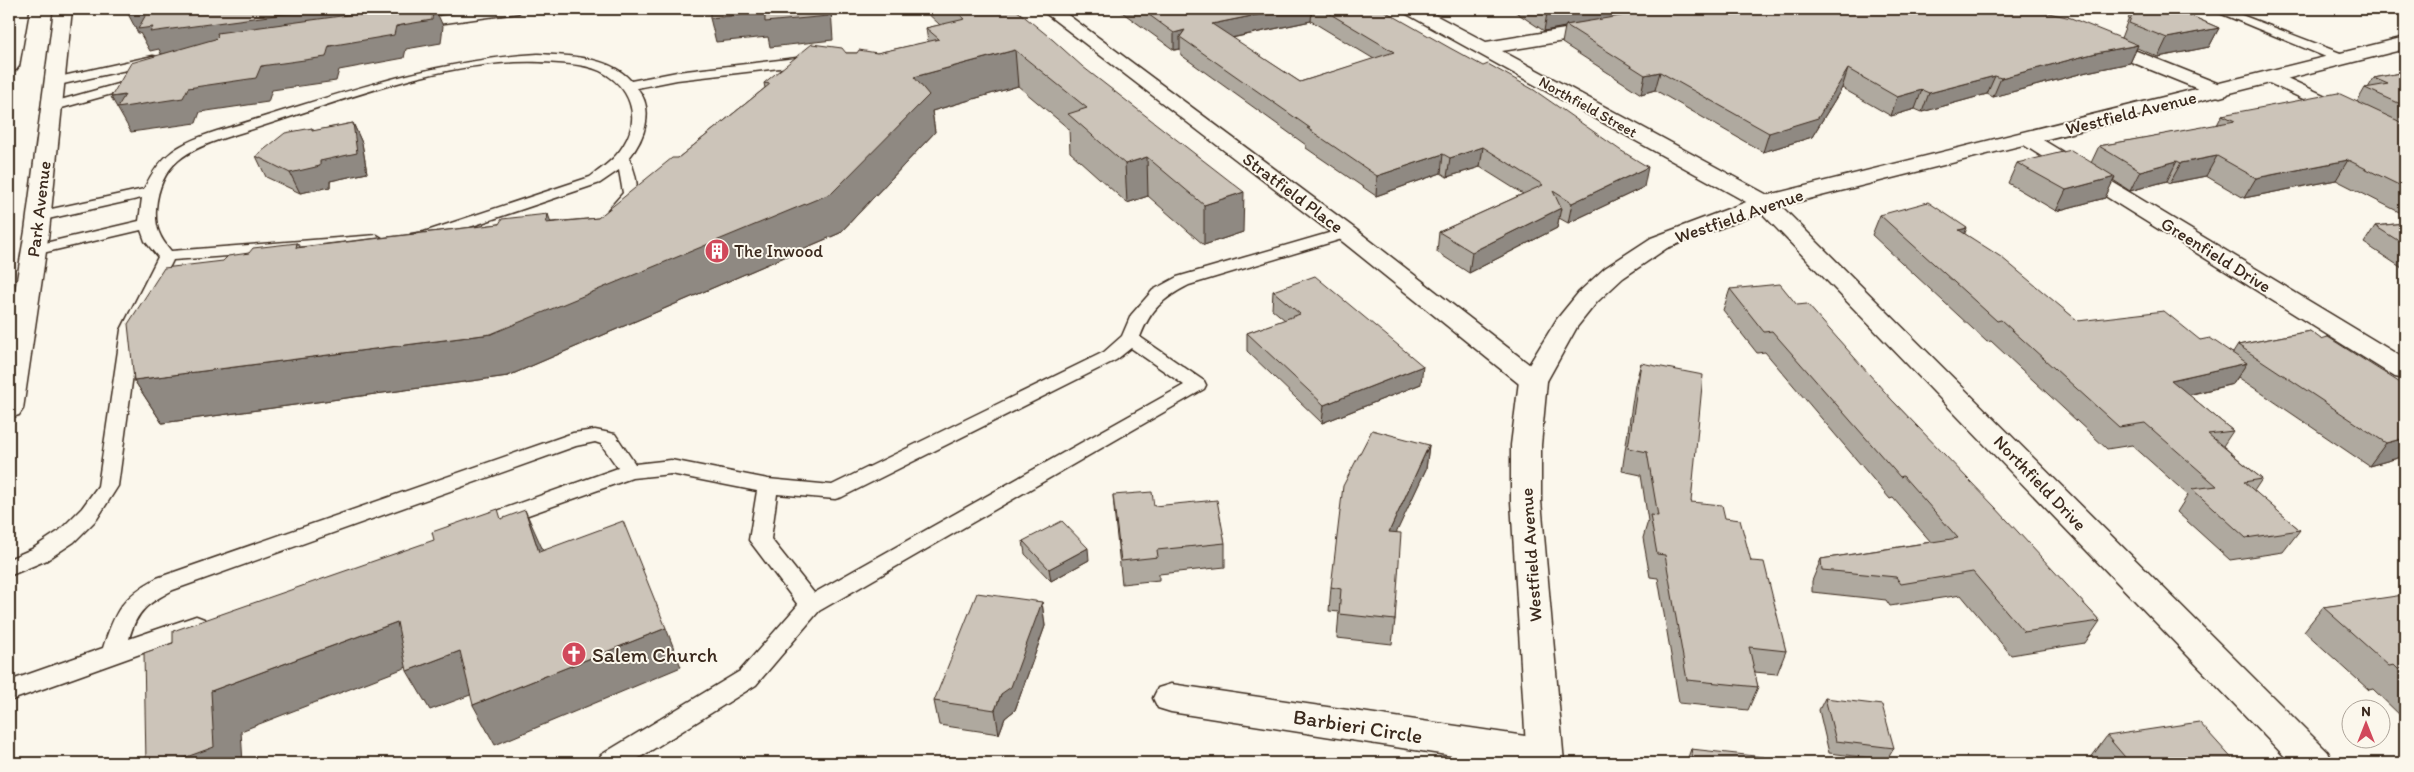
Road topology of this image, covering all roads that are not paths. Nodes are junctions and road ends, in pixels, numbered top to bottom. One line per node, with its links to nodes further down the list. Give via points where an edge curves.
1 (20, 9): 15 (street)
2 (63, 9): 18 (street, Park Avenue)
3 (518, 9): 7 (lane)
4 (1049, 9): 30 (street, Stratfield Place)
5 (1412, 9): 11 (street, Northfield Street)
6 (2216, 9): 13 (lane)
7 (398, 25)
8 (1615, 26): 11 (street)
9 (2083, 35): 20 (street)
10 (2405, 43): 13 (street, Westfield Avenue)
11 (1481, 49): 26 (street, Northfield Street)
12 (165, 58): 18 (lane)
13 (2343, 59): 16 (street, Westfield Avenue)
14 (829, 62): 19 (lane, via 810,60 677,76)
15 (9, 66)
16 (2272, 77): 20 (street, Westfield Avenue); 23 (street)
17 (150, 80): 21 (lane)
18 (54, 82): 21 (street, Park Avenue)
19 (629, 86): 24 (lane, via 640,105 641,116 637,134); 25 (lane, via 599,65 576,61 494,62 434,72 192,146 164,164)
20 (2220, 91): 22 (street, Westfield Avenue)
21 (51, 107): 27 (street, Park Avenue)
22 (2026, 138): 26 (street, Westfield Avenue); 36 (street, Greenfield Drive)
23 (2405, 142)
24 (622, 158): 28 (lane, via 631,182 631,194 626,204); 31 (lane, via 595,180)
25 (150, 192): 27 (lane); 29 (lane)
26 (1765, 203): 37 (street, Westfield Avenue, via 1659,243 1614,273 1566,324); 50 (street, Northfield Drive)
27 (39, 216): 33 (street, Park Avenue)
28 (607, 216)
29 (147, 224): 33 (lane); 34 (lane, via 153,241)
30 (1346, 233): 35 (lane, via 1183,281 1159,294 1140,315); 37 (street, Stratfield Place)
31 (425, 236): 32 (lane); 34 (lane)
32 (472, 238)
33 (34, 250): 38 (street, Park Avenue)
34 (166, 256): 42 (lane, via 130,330 108,486 100,502 59,542 30,561)
35 (1130, 339): 40 (lane, via 1110,356 835,492); 43 (lane, via 1197,385)
36 (2405, 371)
37 (1533, 381): 48 (street, Westfield Avenue, via 1526,445 1526,501)
38 (9, 409)
39 (630, 471): 40 (lane, via 671,467); 41 (lane); 45 (lane, via 608,439 588,437 545,449 165,584 140,596 126,612)
40 (768, 486): 43 (lane, via 760,540)
41 (461, 531)
42 (9, 568)
43 (811, 605): 49 (lane, via 748,678)
44 (216, 618): 45 (lane)
45 (113, 655): 46 (lane)
46 (9, 691)
47 (1171, 698): 48 (street, Barbieri Circle)
48 (1545, 759)
49 (610, 763)
50 (2315, 763)

